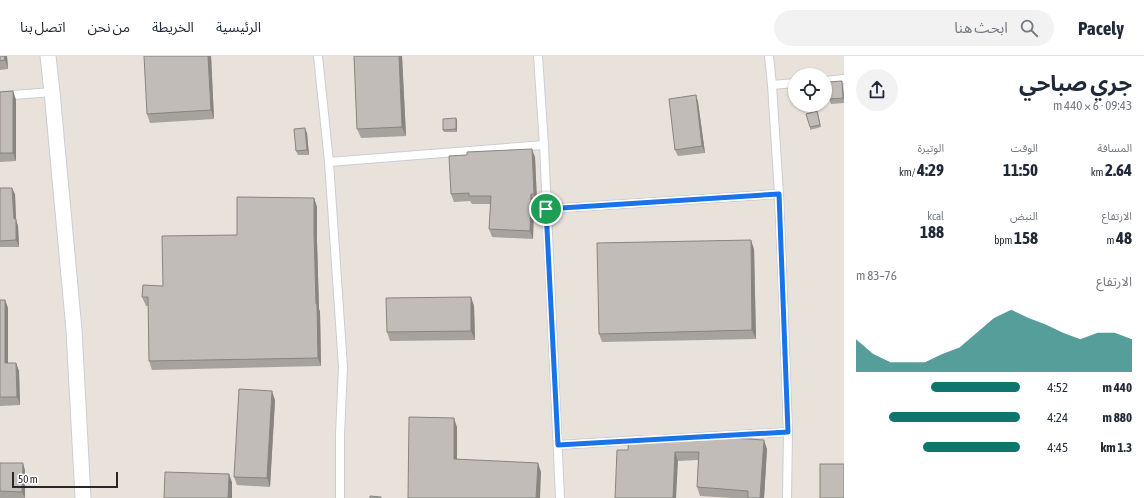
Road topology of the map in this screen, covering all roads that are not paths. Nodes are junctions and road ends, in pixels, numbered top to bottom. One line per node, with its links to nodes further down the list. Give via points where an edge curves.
1 (48, 56): 9 (street)
2 (318, 56): 12 (lane)
3 (538, 56): 11 (lane)
4 (769, 56): 8 (lane)
5 (844, 79): 6 (lane)
6 (832, 80)
7 (788, 84): 8 (lane)
8 (772, 85): 13 (lane)
9 (52, 92): 10 (lane); 17 (street, via 74,330)
10 (0, 96)
11 (544, 145): 12 (lane); 14 (lane)
12 (329, 162): 18 (lane, via 343,366)
13 (779, 194): 14 (lane); 15 (lane)
14 (546, 209): 16 (lane)
15 (788, 432): 16 (lane); 20 (lane)
16 (558, 445): 19 (lane)
17 (83, 498)
18 (340, 498)
19 (560, 498)
20 (787, 498)

